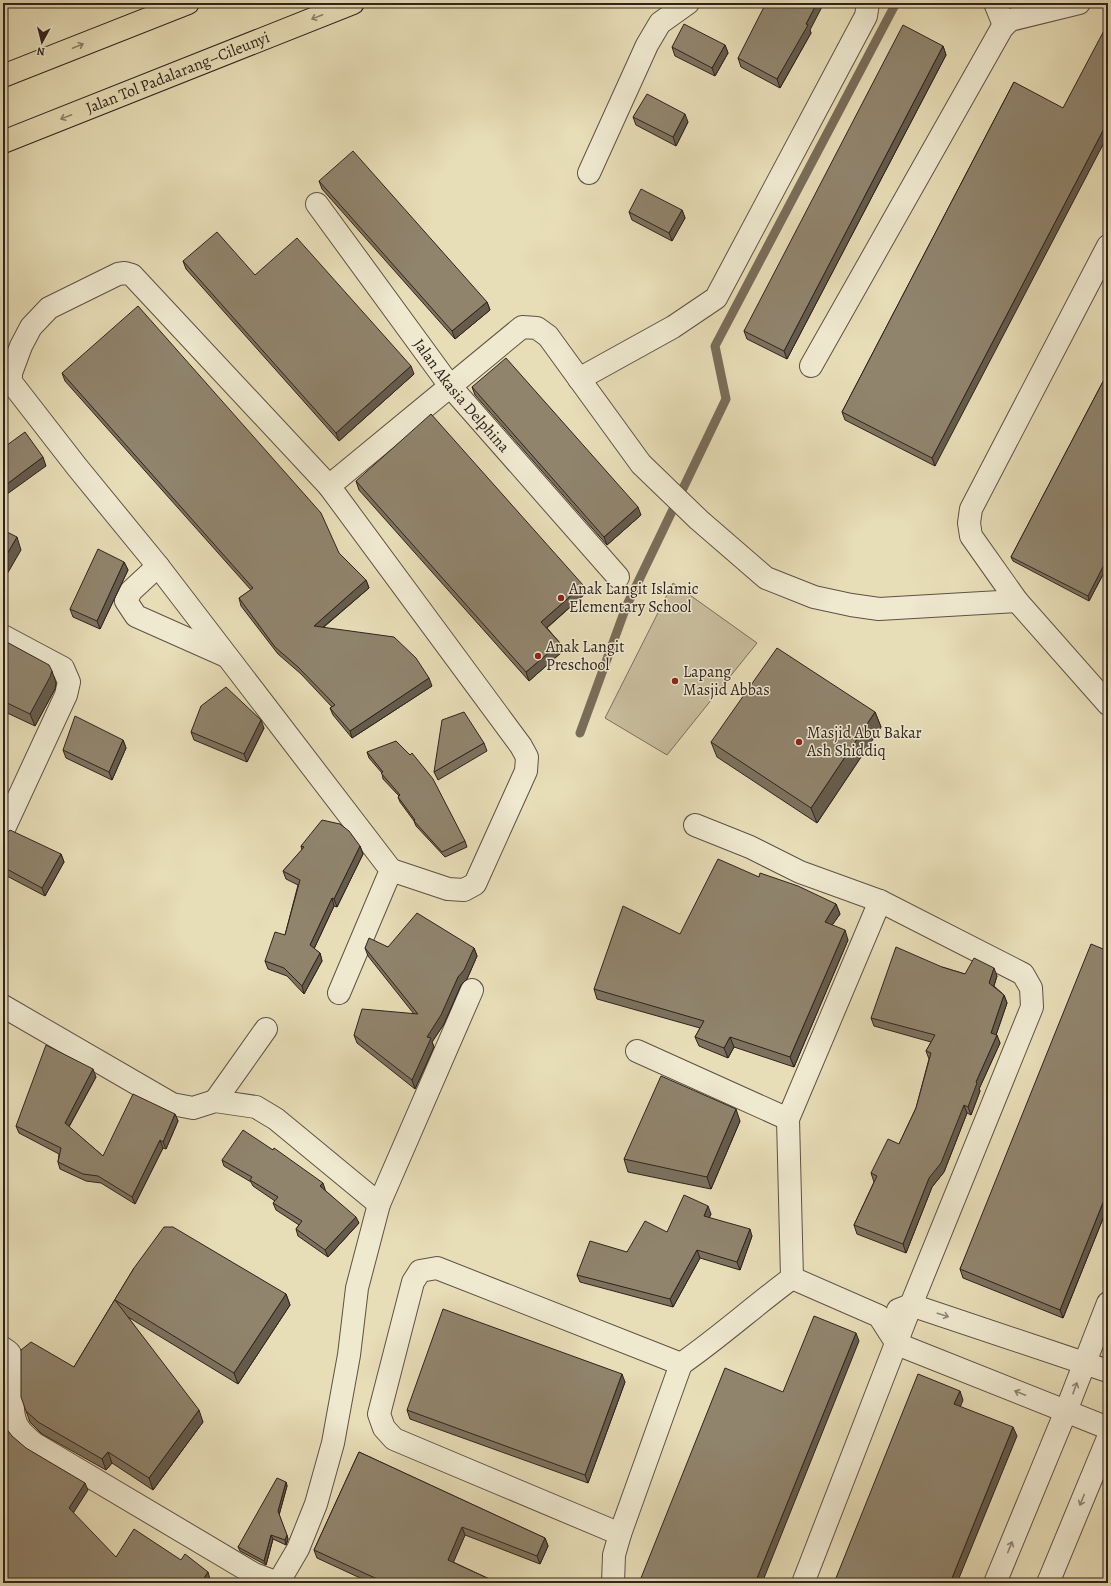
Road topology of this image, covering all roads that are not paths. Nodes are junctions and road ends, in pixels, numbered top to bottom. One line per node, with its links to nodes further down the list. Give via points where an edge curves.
1 (188, 3): 8 (highway, one-way to 1)
2 (353, 3): 9 (highway, Jalan Tol Padalarang–Cileunyi, one-way to 9)
3 (688, 3): 10 (street, via 660,23 647,45)
4 (868, 3): 14 (street, via 866,16 716,298 673,327)
5 (994, 3): 7 (street)
6 (1079, 3): 7 (street, via 1014,18)
7 (1004, 25): 13 (street)
8 (3, 76)
9 (3, 142)
10 (589, 173)
11 (317, 204): 15 (street, Jalan Akasia Delphina)
12 (1108, 246): 19 (street, via 970,516 971,536)
13 (811, 366)
14 (579, 379): 15 (street, via 548,336 537,328 522,327); 19 (street, via 641,464 699,520 766,578 814,597 878,609)
15 (450, 386): 16 (street); 18 (street, Jalan Akasia Delphina)
16 (329, 486): 17 (street, via 132,275 118,274 49,308 31,327 21,346 11,373 11,382); 25 (street, via 527,757 526,771 475,884 464,890 448,889)
17 (158, 566): 21 (street); 21 (street, via 131,591 126,601 130,610 143,620)
18 (618, 577)
19 (1017, 601): 22 (street)
20 (3, 636): 24 (street, via 63,668 69,682 66,695)
21 (228, 656): 25 (street)
22 (1108, 704)
23 (695, 825): 26 (street, via 750,847 800,872)
24 (3, 831)
25 (391, 870): 28 (street)
26 (880, 901): 33 (street); 37 (street, via 1023,974 1029,981 1033,997 1032,1007)
27 (472, 990): 34 (street)
28 (338, 993)
29 (3, 1006): 32 (street, via 172,1104 193,1108)
30 (266, 1029): 32 (street)
31 (637, 1051): 33 (street)
32 (215, 1101): 34 (street, via 256,1107 276,1119)
33 (788, 1119): 35 (street)
34 (379, 1204): 49 (street, via 357,1288 349,1355 333,1443 316,1504 298,1549)
35 (792, 1278): 38 (street); 42 (street, via 749,1309 719,1337)
36 (1108, 1303): 41 (street)
37 (911, 1305): 38 (street); 39 (street); 41 (street, one-way to 41)
38 (880, 1316): 39 (street)
39 (897, 1344): 44 (street, one-way to 39); 51 (street)
40 (3, 1348): 49 (street, via 10,1352 12,1361 13,1412 17,1426 35,1444 254,1574)
41 (1084, 1362): 43 (street); 44 (street, one-way to 41)
42 (682, 1364): 48 (street); 48 (street, via 436,1268 420,1271 413,1282 379,1414 384,1428 394,1439)
43 (1108, 1371)
44 (1066, 1411): 45 (street); 52 (street, one-way to 44)
45 (1108, 1428)
46 (1108, 1438): 47 (street)
47 (1100, 1482): 53 (street, one-way to 53)
48 (620, 1534): 50 (street, via 614,1555)
49 (278, 1583)
50 (613, 1583)
51 (803, 1583)
52 (995, 1583)
53 (1048, 1583)

